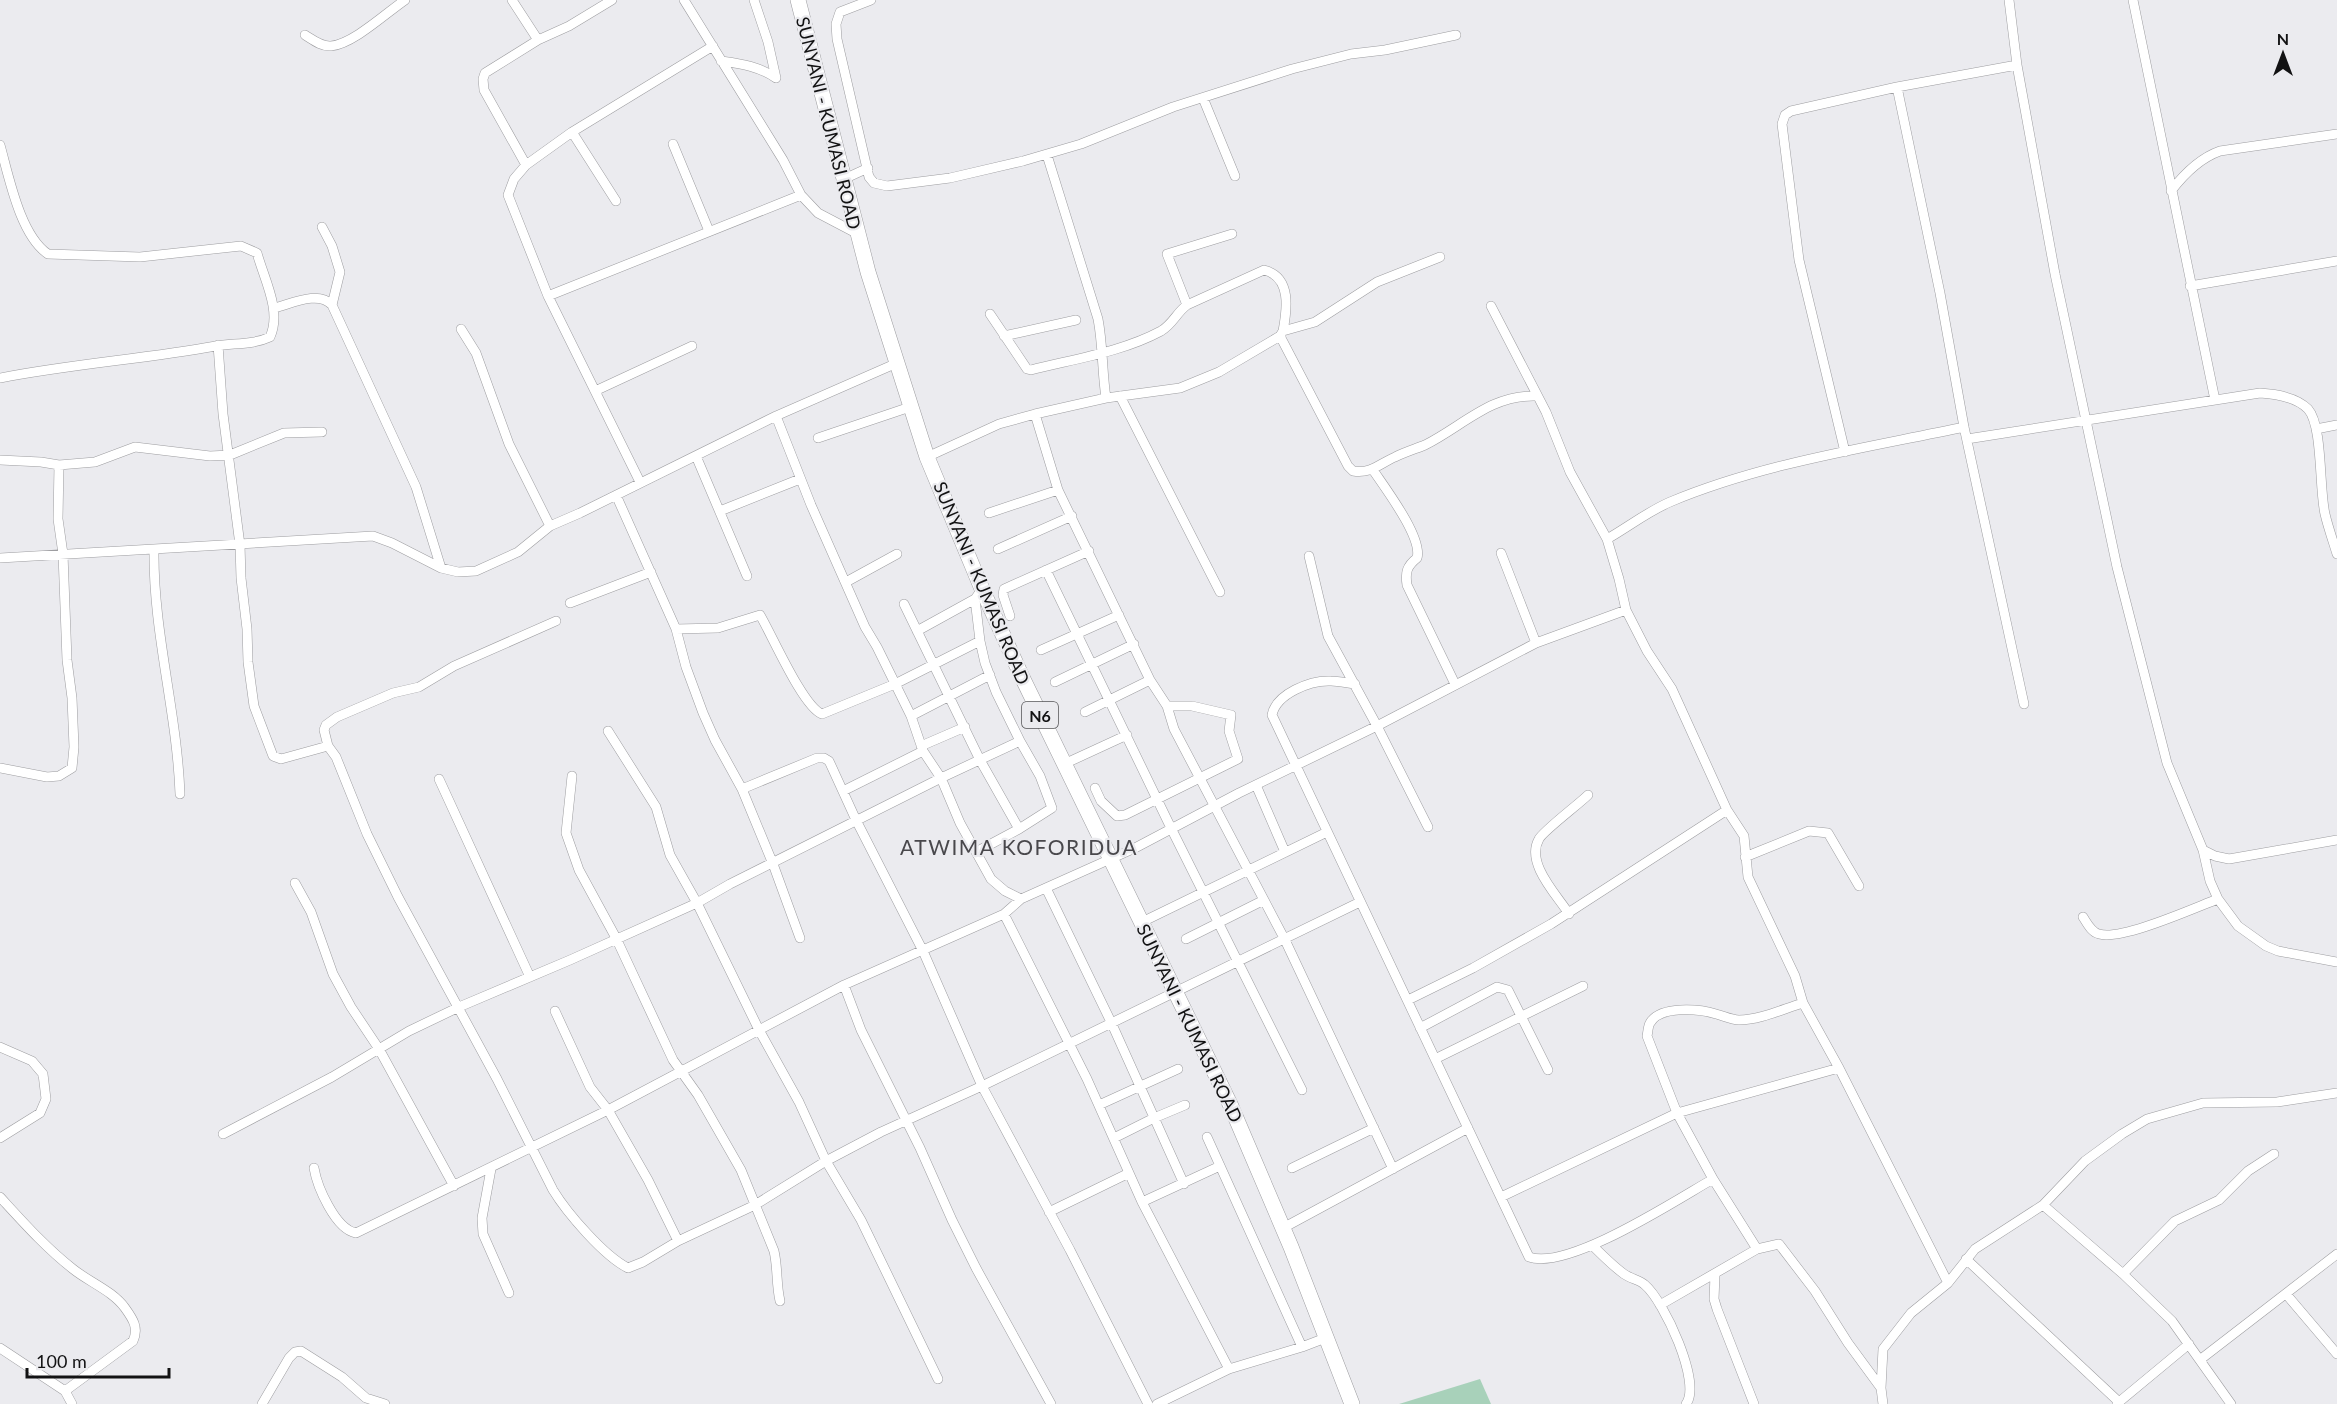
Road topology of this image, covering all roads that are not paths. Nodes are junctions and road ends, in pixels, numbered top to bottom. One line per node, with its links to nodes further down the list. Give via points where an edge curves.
1 (405, 0): 10 (street, via 345,42 330,46)
2 (512, 0): 12 (street)
3 (612, 0): 12 (street)
4 (684, 0): 13 (street)
5 (754, 0): 14 (street, via 776,78 749,64)
6 (798, 0): 26 (main road, SUNYANI - KUMASI ROAD / N6)
7 (871, 0): 24 (street, via 840,12 836,24)
8 (2009, 0): 15 (street)
9 (2133, 0): 27 (street)
10 (305, 35)
11 (1456, 35): 17 (street, via 1351,54)
12 (538, 40): 23 (street, via 485,73 483,80 484,90)
13 (712, 46): 14 (street); 18 (street)
14 (721, 61): 28 (street)
15 (2017, 65): 16 (street); 60 (street, via 2055,274)
16 (1897, 87): 62 (street); 67 (street, via 1791,111 1782,123 1799,260)
17 (1203, 98): 22 (street); 25 (street)
18 (572, 132): 23 (street); 29 (street)
19 (2337, 134): 27 (street, via 2211,154)
20 (673, 144): 31 (street)
21 (0, 145): 41 (street, via 23,220 35,242 48,254 140,257 242,246 257,253)
22 (1047, 156): 24 (street, via 950,178 887,186 874,183); 49 (street, via 1098,319)
23 (526, 165): 37 (street, via 514,179 508,195)
24 (868, 168): 26 (street)
25 (1235, 176)
26 (844, 179): 32 (main road, SUNYANI - KUMASI ROAD / N6)
27 (2171, 191): 36 (street)
28 (801, 195): 31 (street); 32 (street, via 818,213)
29 (616, 201)
30 (322, 227): 38 (street, via 340,272)
31 (709, 231): 37 (street)
32 (858, 234): 50 (main road, SUNYANI - KUMASI ROAD / N6)
33 (1232, 234): 39 (street, via 1167,254)
34 (1440, 257): 45 (street, via 1377,282 1315,322)
35 (2337, 261): 36 (street)
36 (2190, 286): 56 (street)
37 (548, 296): 52 (street)
38 (332, 305): 41 (street, via 318,297); 93 (street, via 416,487)
39 (1187, 305): 45 (street, via 1269,271 1283,284 1286,295); 49 (street, via 1161,331)
40 (1491, 306): 54 (street)
41 (274, 308): 47 (street, via 270,338)
42 (990, 314): 46 (street)
43 (1076, 320): 46 (street)
44 (460, 329): 81 (street, via 476,353 509,444)
45 (1282, 333): 53 (street, via 1219,372 1180,388); 73 (street, via 1348,466 1353,471)
46 (1004, 336): 49 (street, via 1031,370)
47 (218, 345): 51 (street); 68 (street)
48 (692, 346): 52 (street)
49 (1102, 353): 55 (street)
50 (897, 363): 57 (main road, SUNYANI - KUMASI ROAD / N6); 59 (street)
51 (0, 378)
52 (594, 392): 75 (street)
53 (1120, 396): 55 (street); 98 (street)
54 (1537, 396): 73 (street, via 1506,399); 82 (street, via 1570,472)
55 (1106, 398): 58 (street)
56 (2215, 400): 60 (street); 63 (street, via 2260,393 2281,395 2308,410)
57 (910, 407): 65 (street); 70 (main road, SUNYANI - KUMASI ROAD / N6)
58 (1035, 414): 70 (street, via 999,424); 76 (street)
59 (776, 416): 69 (street); 74 (street)
60 (2088, 421): 66 (street); 157 (street, via 2113,548 2162,747)
61 (2337, 425): 63 (street)
62 (1964, 427): 66 (street); 67 (street)
63 (2316, 429): 90 (street, via 2325,513)
64 (322, 432): 68 (street, via 284,433)
65 (818, 438)
66 (1967, 439): 123 (street)
67 (1845, 452): 82 (street, via 1718,483 1652,511)
68 (230, 455): 72 (street, via 135,447 95,462); 83 (street)
69 (696, 456): 75 (street); 78 (street)
70 (927, 457): 99 (main road, SUNYANI - KUMASI ROAD / N6)
71 (0, 460): 72 (street)
72 (59, 465): 88 (street, via 58,519)
73 (1373, 470): 120 (street, via 1418,544 1417,558 1408,566 1405,577 1407,585)
74 (800, 479): 78 (street); 97 (street)
75 (640, 482): 77 (street)
76 (1058, 490): 79 (street); 80 (street)
77 (616, 495): 81 (street); 95 (street)
78 (720, 511): 96 (street)
79 (989, 513)
80 (1072, 516): 84 (street); 86 (street)
81 (550, 526): 93 (street, via 519,552 484,567 458,572)
82 (1606, 539): 102 (street)
83 (240, 545): 85 (street); 93 (street, via 373,536); 132 (street, via 254,706 273,756 280,759)
84 (998, 549)
85 (154, 550): 88 (street); 146 (street, via 153,587 174,718)
86 (1089, 551): 94 (street); 103 (street)
87 (1501, 553): 110 (street)
88 (63, 554): 92 (street); 137 (street, via 72,768 59,776 47,777)
89 (897, 554): 97 (street)
90 (2337, 554)
91 (1309, 556): 119 (street, via 1328,636)
92 (0, 558)
93 (441, 568)
94 (1046, 570): 104 (street, via 1004,589); 108 (street)
95 (651, 572): 100 (street); 106 (street)
96 (747, 576)
97 (846, 582): 118 (street)
98 (1220, 592)
99 (978, 594): 107 (street); 109 (street); 135 (main road, SUNYANI - KUMASI ROAD / N6)
100 (570, 603)
101 (904, 604): 107 (street)
102 (1626, 610): 110 (street); 150 (street, via 1672,689)
103 (1119, 615): 108 (street); 111 (street)
104 (1010, 616)
105 (556, 621): 132 (street, via 454,666 419,687 393,693 337,717 324,730)
106 (676, 629): 118 (street, via 718,628 760,615 802,694 818,713); 144 (street, via 703,713)
107 (917, 631): 113 (street)
108 (1077, 633): 112 (street); 114 (street)
109 (980, 641): 113 (street); 115 (street)
110 (1536, 643): 120 (street)
111 (1134, 644): 114 (street); 116 (street)
112 (1041, 650)
113 (933, 663): 118 (street); 121 (street)
114 (1092, 664): 117 (street); 122 (street)
115 (990, 675): 121 (street); 131 (street)
116 (1150, 680): 122 (street); 124 (street)
117 (1055, 682)
118 (896, 684): 126 (street)
119 (1354, 684): 127 (street); 136 (street, via 1328,681 1300,688 1283,697 1273,710 1272,716)
120 (1455, 684): 127 (street)
121 (949, 695): 126 (street); 128 (street)
122 (1110, 700): 125 (street); 130 (street)
123 (2024, 704)
124 (1167, 706): 140 (street, via 1174,729); 140 (street, via 1192,706 1232,716 1229,731 1238,759)
125 (1085, 712)
126 (911, 716): 133 (street)
127 (1377, 726): 136 (street); 152 (street)
128 (965, 728): 133 (street); 134 (street)
129 (608, 731): 172 (street, via 656,807 670,855)
130 (1127, 735): 135 (street); 148 (street)
131 (1020, 741): 134 (street); 154 (street, via 1052,804 1049,811)
132 (328, 746): 191 (street, via 392,886)
133 (922, 748): 139 (street); 145 (street)
134 (980, 760): 139 (street); 154 (street)
135 (1064, 764): 161 (main road, SUNYANI - KUMASI ROAD / N6)
136 (1297, 766): 142 (street); 155 (street)
137 (0, 768)
138 (572, 776): 178 (street, via 566,833 584,881)
139 (941, 778): 151 (street); 158 (street)
140 (1200, 778): 148 (street); 149 (street)
141 (439, 779): 185 (street)
142 (1256, 785): 149 (street); 159 (street)
143 (1095, 788): 148 (street, via 1101,801 1117,816)
144 (742, 789): 145 (street, via 824,758); 162 (street)
145 (843, 791): 151 (street)
146 (180, 794)
147 (1588, 795): 174 (street, via 1539,838 1535,854 1539,868)
148 (1157, 798): 153 (street)
149 (1214, 806): 153 (street); 163 (street)
150 (1727, 810): 160 (street, via 1744,836); 174 (street)
151 (856, 820): 162 (street); 182 (street)
152 (1428, 827)
153 (1171, 828): 161 (street); 167 (street)
154 (1019, 829): 158 (street)
155 (1327, 832): 159 (street); 171 (street)
156 (2337, 840): 157 (street, via 2229,859)
157 (2204, 850): 168 (street, via 2207,872)
158 (976, 852): 169 (street, via 992,879)
159 (1285, 852): 163 (street)
160 (1745, 857): 165 (street, via 1809,831 1828,833); 190 (street, via 1748,877 1795,976)
161 (1112, 859): 166 (street); 176 (main road, SUNYANI - KUMASI ROAD / N6)
162 (773, 864): 172 (street); 179 (street)
163 (1249, 870): 167 (street); 170 (street)
164 (295, 883): 199 (street, via 311,912 333,974)
165 (1859, 886)
166 (1046, 888): 169 (street); 194 (street)
167 (1204, 891): 176 (street); 177 (street)
168 (2218, 898): 175 (street, via 2120,933 2100,935); 184 (street, via 2238,926 2266,946 2292,955)
169 (1021, 899): 173 (street)
170 (1264, 900): 177 (street); 181 (street)
171 (1360, 902): 181 (street); 189 (street)
172 (697, 903): 178 (street); 196 (street)
173 (1004, 914): 182 (street); 197 (street)
174 (1569, 914): 189 (street)
175 (2083, 917)
176 (1142, 922): 188 (main road, SUNYANI - KUMASI ROAD / N6)
177 (1219, 922): 180 (street); 183 (street)
178 (616, 938): 185 (street); 204 (street)
179 (800, 938)
180 (1186, 939)
181 (1285, 940): 183 (street); 215 (street)
182 (923, 951): 186 (street); 205 (street)
183 (1238, 962): 188 (street); 207 (street)
184 (2337, 962)
185 (530, 977): 191 (street)
186 (844, 985): 196 (street); 214 (street, via 861,1030)
187 (1583, 986): 193 (street)
188 (1175, 991): 194 (street); 239 (main road, SUNYANI - KUMASI ROAD / N6, via 1230,1104)
189 (1408, 1000): 195 (street)
190 (1803, 1003): 201 (street); 212 (street, via 1749,1019 1680,1010 1655,1017 1647,1036)
191 (459, 1007): 199 (street); 221 (street)
192 (555, 1011): 211 (street, via 590,1087)
193 (1520, 1017): 195 (street, via 1508,990 1497,987); 200 (street); 203 (street)
194 (1111, 1022): 197 (street); 206 (street)
195 (1420, 1028): 200 (street)
196 (759, 1030): 204 (street); 223 (street)
197 (1069, 1043): 205 (street); 209 (street)
198 (0, 1047): 219 (street, via 32,1060 43,1074 46,1098 40,1113)
199 (379, 1049): 217 (street); 232 (street)
200 (1435, 1059): 216 (street)
201 (1839, 1068): 212 (street); 247 (street)
202 (1178, 1069): 206 (street)
203 (1548, 1070)
204 (680, 1072): 211 (street); 236 (street, via 724,1139)
205 (982, 1086): 214 (street); 238 (street)
206 (1140, 1086): 209 (street); 213 (street)
207 (1302, 1090)
208 (2337, 1093): 237 (street, via 2277,1102 2204,1103 2147,1119 2085,1161)
209 (1099, 1105): 220 (street)
210 (1185, 1105): 213 (street)
211 (608, 1110): 221 (street); 240 (street)
212 (1677, 1113): 230 (street); 234 (street)
213 (1154, 1118): 220 (street); 231 (street)
214 (907, 1122): 223 (street); 266 (street, via 976,1268)
215 (1374, 1128): 227 (street); 228 (street)
216 (1468, 1128): 228 (street); 234 (street)
217 (223, 1134)
218 (1207, 1137): 224 (street)
219 (0, 1138)
220 (1114, 1138): 229 (street)
221 (532, 1146): 226 (street); 240 (street, via 561,1203 620,1264 635,1266)
222 (2274, 1154): 245 (street, via 2248,1171 2219,1200 2175,1221)
223 (826, 1161): 236 (street); 259 (street, via 866,1229)
224 (1220, 1166): 231 (street); 254 (street)
225 (314, 1168): 232 (street, via 319,1190 341,1225 356,1233)
226 (491, 1168): 232 (street); 248 (street, via 483,1234)
227 (1292, 1168)
228 (1393, 1169): 239 (street)
229 (1130, 1173): 235 (street); 238 (street)
230 (1713, 1179): 241 (street); 242 (street)
231 (1184, 1184): 235 (street)
232 (454, 1186)
233 (0, 1197): 261 (street, via 71,1268 115,1297 136,1327 133,1341)
234 (1501, 1197): 241 (street, via 1529,1257 1544,1260)
235 (1142, 1202): 258 (street)
236 (755, 1205): 240 (street); 250 (street, via 777,1262)
237 (2043, 1205): 244 (street); 245 (street)
238 (1049, 1212): 267 (street)
239 (1283, 1228): 252 (main road, SUNYANI - KUMASI ROAD / N6)
240 (678, 1241)
241 (1593, 1246): 251 (street, via 1625,1275 1645,1285)
242 (1757, 1249): 246 (street); 260 (street, via 1781,1245)
243 (2337, 1254): 249 (street)
244 (1966, 1259): 247 (street); 262 (street)
245 (2123, 1274): 253 (street, via 2172,1321)
246 (1715, 1275): 251 (street); 271 (street, via 1714,1299)
247 (1948, 1283): 260 (street, via 1911,1313 1883,1349)
248 (509, 1293)
249 (2286, 1294): 256 (street); 257 (street)
250 (780, 1301)
251 (1660, 1305): 270 (street, via 1690,1383)
252 (1328, 1336): 254 (street); 269 (main road, SUNYANI - KUMASI ROAD / N6)
253 (2189, 1344): 257 (street); 262 (street)
254 (1302, 1347): 258 (street)
255 (0, 1348): 261 (street)
256 (2337, 1354)
257 (2201, 1359): 273 (street)
258 (1229, 1369): 268 (street)
259 (938, 1379)
260 (1881, 1388): 272 (street)
261 (65, 1391): 263 (street)
262 (2118, 1403)
263 (72, 1404)
264 (262, 1404): 265 (street, via 295,1352 342,1377 366,1398)
265 (385, 1404)
266 (1051, 1404)
267 (1148, 1404)
268 (1156, 1404)
269 (1353, 1404)
270 (1686, 1404)
271 (1754, 1404)
272 (1882, 1404)
273 (2231, 1404)

